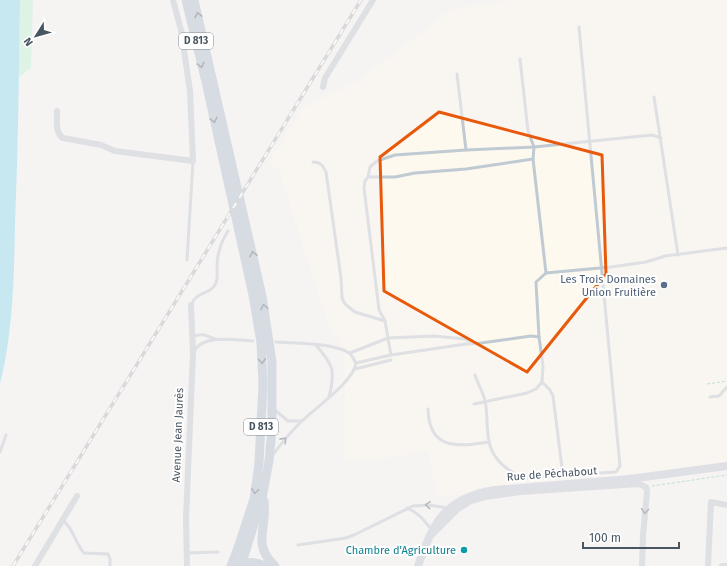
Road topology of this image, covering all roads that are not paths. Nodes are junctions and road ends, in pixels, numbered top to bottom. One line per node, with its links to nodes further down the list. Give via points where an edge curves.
1 (174, 0): 17 (street, via 190,90)
2 (186, 0): 8 (main road, D 813, one-way to 8)
3 (194, 0): 8 (main road, D 813, one-way to 3)
4 (373, 0): 9 (street, via 325,78)
5 (579, 27): 13 (lane)
6 (520, 59): 14 (lane, via 528,131)
7 (457, 74): 15 (lane)
8 (209, 81): 26 (main road, D 813, one-way to 26, via 232,200); 26 (main road, D 813, one-way to 8, via 224,128)
9 (323, 87)
10 (654, 97): 12 (lane)
11 (57, 111): 17 (street, via 58,132 63,138 101,145 115,151)
12 (661, 138): 13 (lane, via 652,136); 22 (lane)
13 (590, 141): 14 (lane); 24 (lane)
14 (534, 148): 15 (lane); 16 (lane)
15 (466, 150): 19 (lane, via 395,155 377,161 370,167)
16 (533, 159): 19 (lane, via 395,177); 25 (lane)
17 (193, 161): 23 (lane)
18 (313, 162): 28 (lane, via 320,163 326,172 342,298 355,312)
19 (368, 177): 28 (lane, via 364,188 379,310)
20 (228, 231): 27 (lane, via 219,248 217,282 213,288 194,299)
21 (727, 248): 22 (lane)
22 (678, 255): 24 (lane)
23 (187, 260)
24 (602, 268): 25 (lane); 58 (lane, via 620,466 616,472)
25 (546, 273): 29 (lane, via 536,282)
26 (257, 293): 50 (main road, D 813, one-way to 26, via 272,362); 70 (main road, D 813, one-way to 70, via 262,363 259,463)
27 (191, 305): 30 (street, Avenue Jean Jaurès)
28 (385, 321): 31 (lane)
29 (539, 337): 35 (lane); 44 (lane, via 543,366)
30 (192, 338): 32 (lane, via 197,334 204,334); 37 (street, Avenue Jean Jaurès)
31 (388, 338): 35 (lane, via 434,336 465,339); 38 (lane); 39 (lane)
32 (215, 339): 33 (lane); 37 (lane, via 199,345)
33 (253, 341)
34 (276, 342): 36 (lane)
35 (475, 343): 39 (lane)
36 (316, 345): 38 (lane); 46 (lane, via 330,362 333,370)
37 (193, 353): 69 (street, Avenue Jean Jaurès, via 186,519)
38 (350, 353): 41 (lane)
39 (391, 355): 41 (lane)
40 (391, 360): 42 (lane)
41 (356, 363): 42 (lane)
42 (355, 369): 46 (lane)
43 (476, 375): 48 (lane)
44 (542, 382): 48 (lane, via 536,389 527,393); 58 (lane, via 553,396)
45 (727, 387): 47 (lane, via 719,396)
46 (329, 397): 52 (lane)
47 (710, 397)
48 (485, 401): 49 (lane); 54 (lane)
49 (474, 404)
50 (272, 408): 52 (lane, via 288,421); 56 (main road, D 813)
51 (428, 409): 54 (lane, via 432,430 446,443 461,445)
52 (301, 421): 56 (lane, one-way to 52)
53 (6, 435): 55 (lane)
54 (489, 442): 58 (lane, via 501,463 509,471 523,478)
55 (0, 452)
56 (269, 461): 60 (main road, D 813)
57 (727, 466): 63 (street, Rue de Péchabout, via 628,479 495,490 474,494)
58 (563, 476)
59 (77, 496): 64 (street)
60 (262, 498): 70 (main road, D 813); 76 (main road, via 262,543 264,552)
61 (727, 505): 79 (street, via 711,502)
62 (407, 508): 63 (lane, one-way to 62, via 429,505); 65 (lane, via 418,514); 67 (lane, via 350,536)
63 (450, 508): 65 (street, Rue de Péchabout)
64 (62, 520): 71 (street); 72 (lane, via 67,523 84,553 108,554)
65 (432, 530): 66 (street, Rue de Péchabout)
66 (428, 538): 77 (street, Rue de Péchabout); 78 (street, one-way to 78, via 458,509 471,501 485,497 520,492 639,484 648,487)
67 (298, 545)
68 (218, 552): 69 (lane)
69 (187, 553): 73 (street, Avenue Jean Jaurès)
70 (240, 561): 74 (main road, D 813); 75 (main road)
71 (35, 566)
72 (110, 566)
73 (187, 566)
74 (232, 566)
75 (265, 566)
76 (275, 566)
77 (418, 566)
78 (642, 566)
79 (708, 566)
80 (722, 566): 81 (street)
81 (727, 566)

